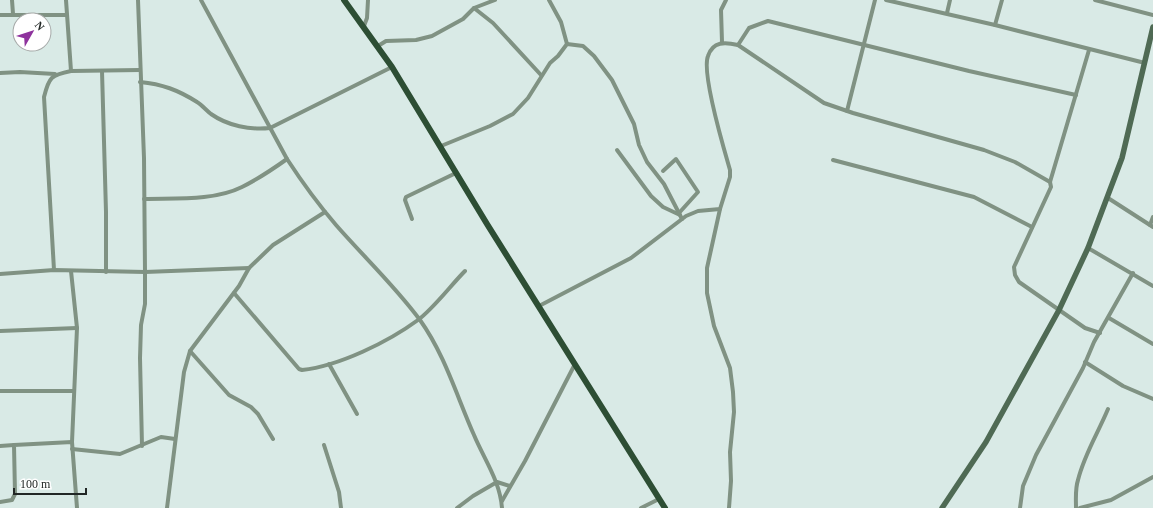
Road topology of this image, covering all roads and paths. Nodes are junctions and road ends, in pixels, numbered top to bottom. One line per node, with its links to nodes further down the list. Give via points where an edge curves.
1 (12, 0): 17 (street)
2 (66, 0): 22 (street)
3 (138, 0): 35 (street)
4 (201, 0): 44 (street)
5 (344, 0): 25 (main road)
6 (368, 0): 25 (street)
7 (495, 0): 16 (street)
8 (550, 0): 28 (street, via 561,22)
9 (726, 0): 27 (street, via 721,10)
10 (875, 0): 30 (street)
11 (886, 0): 18 (street)
12 (950, 0): 18 (street)
13 (1002, 0): 24 (street)
14 (1095, 0): 15 (street)
15 (1103, 1): 23 (street)
16 (474, 8): 31 (street, via 463,19 432,36 416,40 386,40); 40 (street, via 493,23)
17 (13, 12)
18 (947, 13): 24 (street)
19 (12, 14): 20 (street)
20 (0, 15)
21 (52, 15): 22 (street)
22 (66, 15): 36 (street)
23 (1153, 15)
24 (995, 25): 32 (street)
25 (364, 26): 31 (main road)
26 (1153, 27): 33 (main road)
27 (722, 42): 29 (street); 54 (street, via 715,45 707,57 712,102 730,170)
28 (567, 44): 40 (street); 56 (street, via 583,46 612,80 634,124 639,145 647,162 664,184)
29 (738, 45): 30 (street, via 749,28 768,21); 43 (street, via 824,103)
30 (865, 45): 42 (street); 43 (street)
31 (378, 46): 34 (main road)
32 (1089, 50): 33 (street); 42 (street)
33 (1145, 64): 52 (main road, via 1122,158)
34 (392, 67): 44 (street); 45 (main road)
35 (140, 70): 37 (street); 41 (street)
36 (71, 71): 37 (street); 39 (street)
37 (102, 71): 66 (street)
38 (0, 73): 39 (street)
39 (55, 74): 63 (street, via 48,81 44,97)
40 (541, 75): 45 (street, via 528,98 512,114)
41 (140, 82): 44 (street, via 158,83 172,88 198,102 213,115 241,127); 53 (street)
42 (1076, 95): 51 (street)
43 (847, 111): 51 (street, via 984,150 1015,162)
44 (270, 128): 47 (street)
45 (441, 146): 50 (main road)
46 (617, 150): 56 (street, via 651,196 663,207)
47 (287, 159): 53 (street, via 228,192); 55 (street)
48 (833, 160): 60 (street, via 974,198)
49 (663, 171): 56 (street, via 676,159 698,192)
50 (456, 173): 58 (street, via 406,197); 72 (main road)
51 (1050, 182): 60 (street, via 1051,187)
52 (1108, 198): 59 (street); 61 (main road)
53 (144, 199): 67 (street)
54 (720, 209): 56 (street); 110 (street, via 708,268 707,292 714,326 731,377 734,412)
55 (325, 212): 62 (street, via 273,245); 75 (street)
56 (681, 216): 72 (street, via 631,258)
57 (1153, 217): 59 (street)
58 (412, 220)
59 (1152, 226)
60 (1032, 227): 73 (street, via 1014,267 1015,275 1019,282)
61 (1088, 248): 68 (street); 73 (main road)
62 (249, 268): 67 (street); 71 (street)
63 (54, 270): 64 (street); 69 (street)
64 (71, 271): 66 (street); 76 (street)
65 (465, 271): 75 (street)
66 (106, 272): 67 (street)
67 (145, 272): 95 (street, via 145,304 140,325)
68 (1132, 273): 70 (street); 74 (street)
69 (0, 274)
70 (1153, 286)
71 (234, 293): 80 (street); 82 (street, via 299,369 306,370)
72 (539, 306): 83 (main road)
73 (1059, 310): 78 (street, via 1085,328); 111 (main road, via 986,442)
74 (1109, 318): 78 (street); 79 (street)
75 (419, 319): 82 (street, via 372,346); 98 (street, via 437,349 474,436)
76 (77, 328): 77 (street); 84 (street)
77 (0, 330)
78 (1100, 333): 81 (street)
79 (1153, 344)
80 (190, 351): 89 (street, via 184,372); 90 (street, via 229,395 251,407 258,414)
81 (1085, 362): 86 (street, via 1123,386); 112 (street, via 1036,455 1023,486)
82 (329, 364): 88 (street)
83 (576, 364): 99 (street); 100 (main road)
84 (74, 390): 85 (street); 91 (street)
85 (0, 391)
86 (1153, 399)
87 (1108, 409): 113 (street, via 1077,481)
88 (357, 414)
89 (175, 438): 95 (street, via 160,437); 104 (street)
90 (273, 439)
91 (72, 442): 92 (street); 96 (street)
92 (14, 445): 94 (street); 102 (street, via 15,494 12,500)
93 (324, 445): 105 (street, via 339,492)
94 (0, 446)
95 (142, 446): 96 (street, via 120,454)
96 (72, 449): 103 (street)
97 (1153, 478): 114 (street, via 1111,500)
98 (497, 482): 99 (street); 101 (street); 106 (street)
99 (510, 486): 101 (street)
100 (659, 499): 108 (street); 109 (main road)
101 (502, 501): 107 (street)
102 (0, 502)
103 (77, 508)
104 (167, 508)
105 (341, 508)
106 (457, 508)
107 (502, 508)
108 (641, 508)
109 (664, 508)
110 (729, 508)
111 (942, 508)
112 (1020, 508)
113 (1076, 508)
114 (1080, 508)

